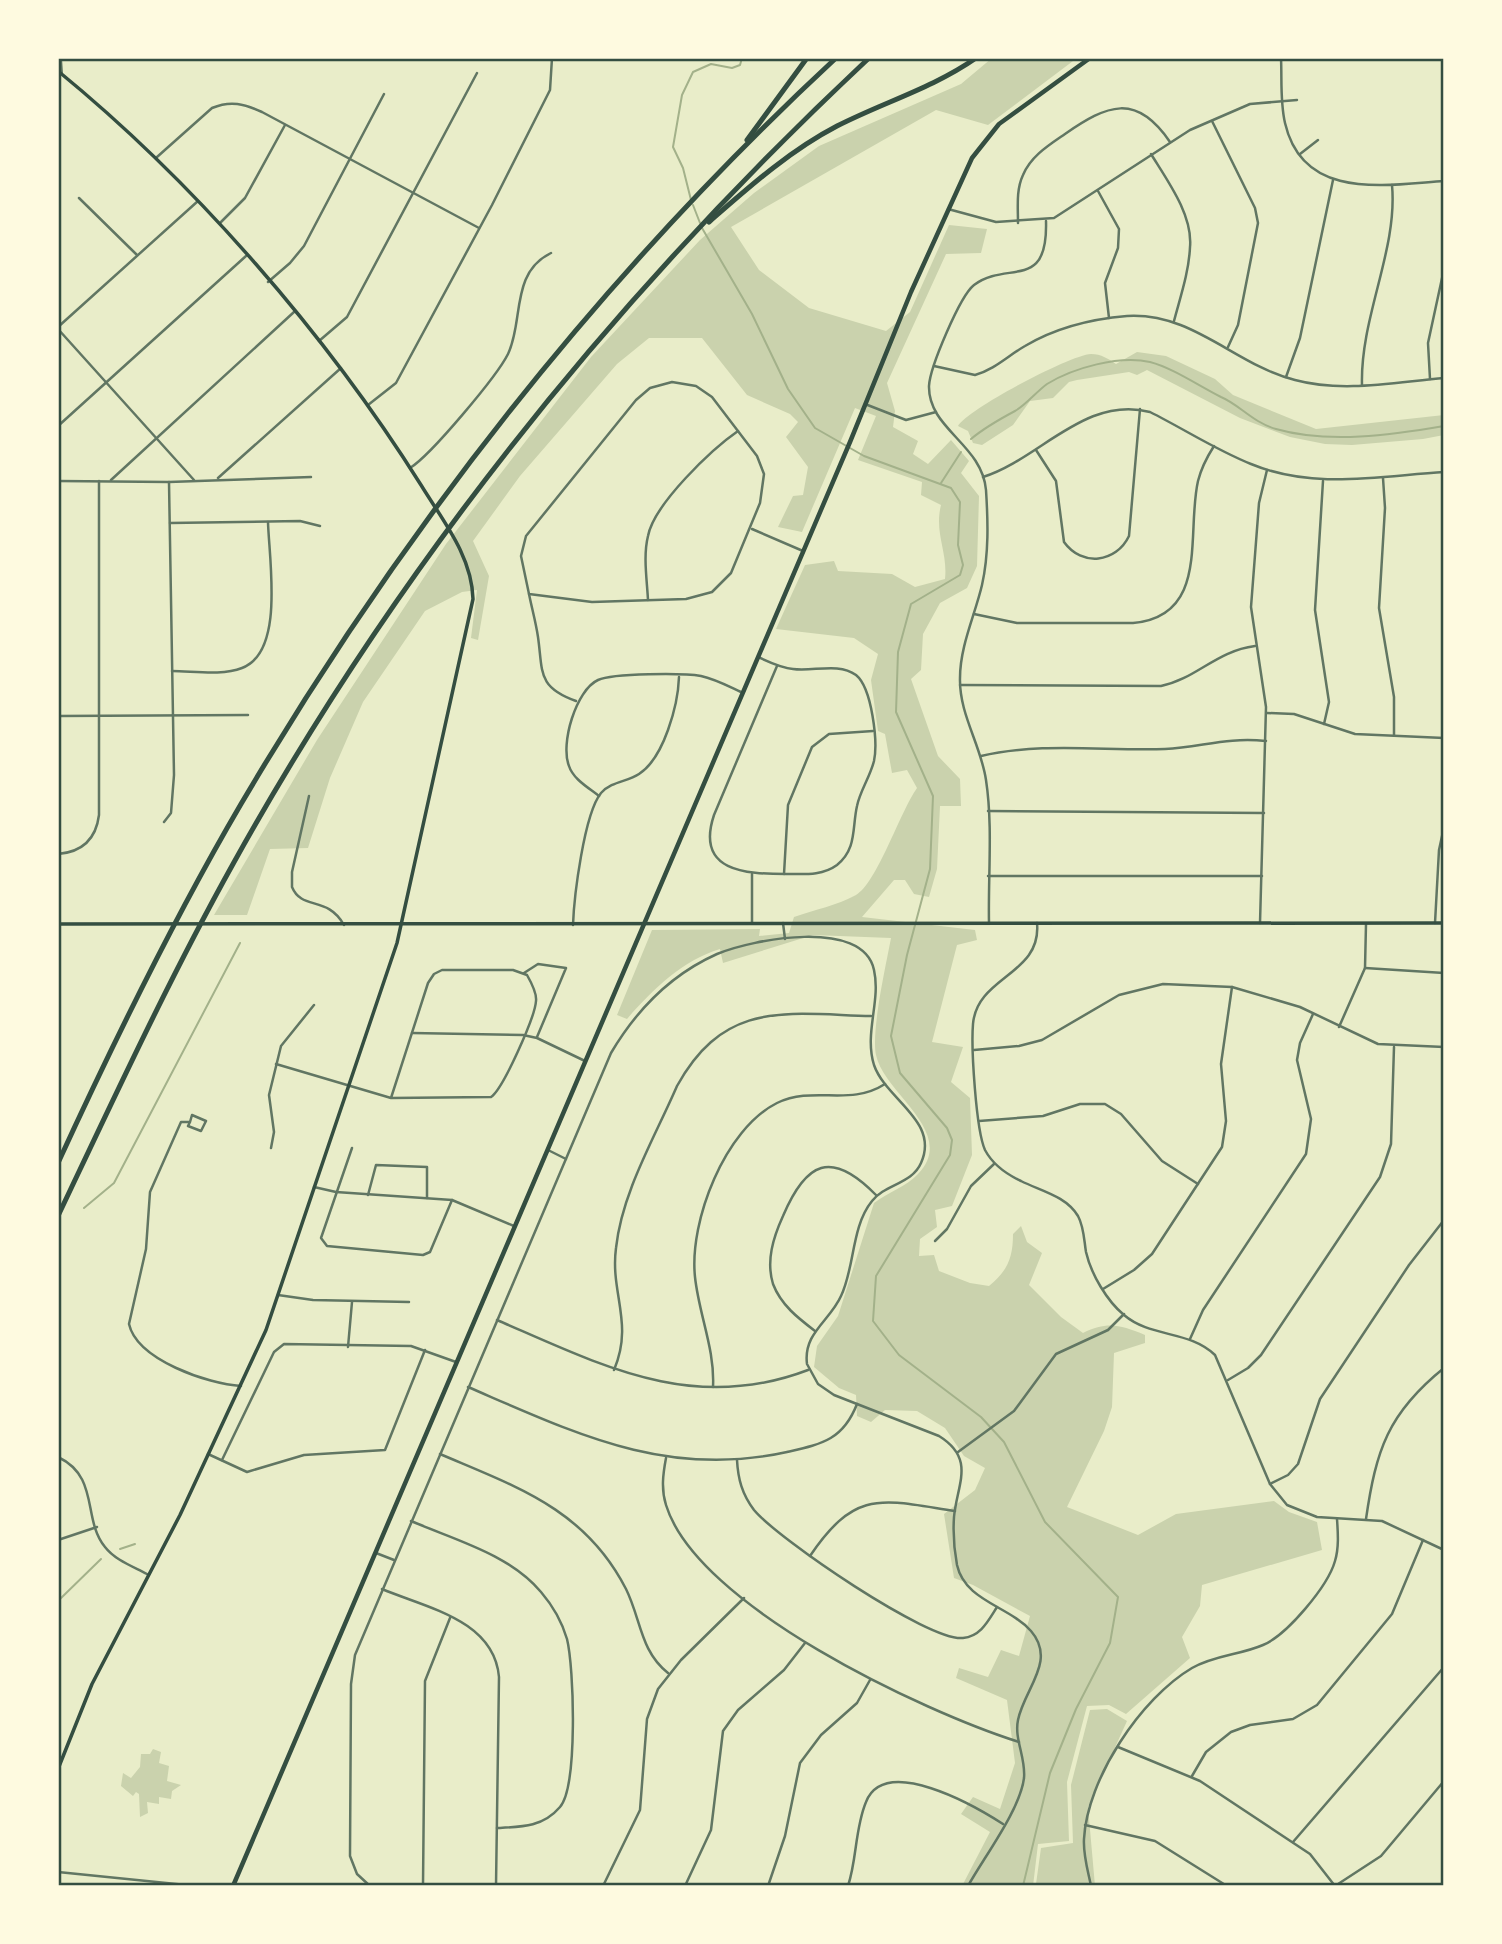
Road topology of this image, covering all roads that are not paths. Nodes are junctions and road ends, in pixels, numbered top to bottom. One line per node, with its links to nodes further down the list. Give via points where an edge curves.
1 (61, 58): 9 (lane)
2 (552, 58): 35 (street, via 548,96)
3 (807, 58): 22 (highway)
4 (836, 58): 22 (highway)
5 (869, 58): 31 (highway, via 792,130)
6 (976, 58): 31 (highway, via 928,87 809,142)
7 (1090, 58): 30 (main road, via 991,132 972,158)
8 (1281, 58): 12 (street)
9 (60, 72): 20 (main road)
10 (477, 73): 27 (street)
11 (384, 94): 21 (street)
12 (1282, 100): 13 (street); 14 (street, via 1250,104); 19 (street, via 1288,132)
13 (1297, 100)
14 (1211, 120): 17 (street); 46 (street, via 1258,223 1238,325)
15 (285, 125): 20 (street, via 250,107 222,103); 21 (street); 34 (street, via 245,198)
16 (1318, 140): 19 (street)
17 (1170, 142): 18 (street); 33 (street, via 1157,124 1137,111 1108,109 1086,118 1026,168 1019,190)
18 (1151, 153): 26 (street); 43 (street, via 1183,212 1190,237)
19 (1300, 155): 23 (street)
20 (157, 157): 29 (main road)
21 (350, 159): 27 (street); 40 (street, via 304,246)
22 (732, 159): 155 (highway, via 598,305 508,414 330,660 203,871 138,994)
23 (1333, 180): 25 (street, via 1355,186); 49 (street, via 1300,338)
24 (1444, 181): 25 (street)
25 (1392, 185): 53 (street, via 1392,208 1366,333)
26 (1098, 191): 32 (street, via 1069,212); 42 (street, via 1119,229 1118,248 1105,283)
27 (415, 194): 35 (street); 45 (street, via 347,317)
28 (79, 198): 37 (street)
29 (198, 201): 34 (main road); 37 (street)
30 (948, 209): 33 (street, via 983,220); 54 (main road)
31 (709, 220): 164 (highway, via 607,330 520,435 421,566 342,683 250,833 175,970)
32 (1046, 221): 33 (street); 47 (street, via 1046,241 1033,266 985,280 967,292)
33 (1018, 223)
34 (218, 224): 38 (main road)
35 (479, 228): 55 (street, via 396,383)
36 (551, 253): 63 (street, via 536,264 521,292 508,354 434,447)
37 (137, 256): 44 (street)
38 (246, 256): 40 (main road); 52 (street)
39 (1444, 269): 51 (street, via 1427,351)
40 (268, 282): 41 (main road)
41 (294, 312): 45 (main road); 60 (street)
42 (1109, 318): 43 (street); 47 (street, via 1041,337 979,374)
43 (1174, 321): 46 (street)
44 (58, 328): 52 (street)
45 (319, 341): 48 (main road)
46 (1228, 347): 49 (street)
47 (934, 366): 57 (street, via 929,385)
48 (341, 368): 55 (main road); 68 (street)
49 (1286, 377): 53 (street, via 1329,386)
50 (1444, 378): 51 (street)
51 (1430, 379): 53 (street)
52 (107, 383): 58 (street); 60 (street)
53 (1362, 385)
54 (866, 404): 57 (street, via 906,420); 80 (main road)
55 (368, 405): 63 (main road)
56 (1140, 409): 61 (street); 62 (street, via 1082,420); 62 (street, via 1129,536 1113,555 1091,559 1068,548 1060,530 1056,481)
57 (936, 412): 67 (street, via 970,450)
58 (58, 426)
59 (738, 431): 79 (street, via 764,474 763,494); 82 (street, via 712,397 696,386 666,383 645,392 526,536 521,556); 83 (street, via 702,460 653,522 647,538)
60 (156, 437): 70 (street); 74 (street)
61 (1214, 446): 64 (street); 85 (street, via 1198,483 1187,582 1166,612 1133,623 1007,623)
62 (1037, 450): 67 (street, via 1005,470)
63 (410, 468): 127 (main road, via 455,541 471,578 472,611)
64 (1267, 470): 71 (street); 86 (street, via 1259,503 1251,607)
65 (1444, 471): 69 (street)
66 (311, 477): 68 (street)
67 (983, 477): 85 (street, via 987,552)
68 (218, 478): 70 (street)
69 (1383, 478): 71 (street); 101 (street, via 1379,608 1394,697)
70 (194, 480): 75 (street)
71 (1323, 480): 99 (street, via 1315,610 1329,702)
72 (58, 481): 73 (street)
73 (99, 481): 74 (street); 97 (street)
74 (109, 481): 75 (street)
75 (169, 482): 76 (street)
76 (170, 523): 77 (street); 89 (street)
77 (268, 523): 78 (street); 89 (street, via 270,631 261,654 235,670)
78 (320, 526)
79 (750, 528): 80 (street); 83 (street, via 731,573 715,590 699,598)
80 (803, 551): 87 (main road)
81 (1444, 593): 84 (street)
82 (528, 594): 83 (street, via 593,602); 93 (street, via 542,676 559,694)
83 (648, 600)
84 (1444, 607)
85 (974, 614): 91 (street)
86 (1256, 646): 91 (street, via 1217,656 1178,681 1161,686); 94 (street)
87 (758, 657): 88 (street); 92 (main road)
88 (777, 666): 100 (street, via 841,669 857,677 867,692); 112 (street, via 710,829 714,850 723,862 737,872)
89 (172, 671): 98 (street)
90 (680, 675): 92 (street, via 704,677); 93 (street, via 602,678 589,685); 106 (street, via 673,716 653,761)
91 (960, 685): 104 (street)
92 (743, 692): 124 (main road)
93 (577, 701): 106 (street, via 566,748 568,764 578,779)
94 (1266, 713): 99 (street, via 1294,714); 103 (street)
95 (248, 715): 98 (street)
96 (58, 716): 97 (street)
97 (99, 716): 98 (street); 111 (street, via 96,829 84,846)
98 (172, 716): 109 (street, via 173,791 171,813)
99 (1324, 724): 101 (street, via 1356,734)
100 (873, 731): 113 (street, via 873,764 857,805 846,855 822,872); 113 (street, via 829,734 812,747 788,805)
101 (1394, 735): 102 (street)
102 (1444, 738)
103 (1266, 741): 104 (street, via 1230,739 1165,749 1017,750); 108 (street)
104 (981, 756): 107 (street)
105 (309, 796): 126 (street, via 292,887 299,898 331,908)
106 (600, 796): 128 (street, via 576,881)
107 (988, 811): 108 (street); 114 (street)
108 (1265, 813): 115 (street)
109 (164, 822)
110 (1444, 827): 122 (street)
111 (58, 854)
112 (752, 874): 113 (street); 116 (street)
113 (784, 874)
114 (988, 876): 115 (street); 118 (street)
115 (1262, 876): 120 (street)
116 (752, 923): 117 (main road); 124 (main road)
117 (783, 923): 118 (main road); 129 (street)
118 (989, 923): 119 (main road)
119 (1037, 923): 120 (main road); 143 (street, via 1029,958 980,999 973,1018)
120 (1260, 923): 121 (main road)
121 (1366, 923): 122 (main road); 130 (street)
122 (1435, 923): 123 (main road)
123 (1444, 923)
124 (644, 924): 128 (main road); 144 (main road)
125 (58, 925): 126 (main road)
126 (344, 925): 127 (main road)
127 (401, 925): 128 (main road); 147 (main road)
128 (573, 925)
129 (785, 939): 136 (street, via 844,940 863,951 876,978); 154 (street, via 722,952 686,971 651,998 611,1053)
130 (1365, 968): 132 (street); 137 (street)
131 (524, 973): 138 (street, via 438,971 428,983); 139 (street, via 536,1002); 140 (street, via 538,964 566,968)
132 (1444, 973)
133 (1232, 987): 135 (street); 143 (street, via 1175,984 1137,988 1042,1040); 157 (street, via 1221,1064 1226,1132 1219,1155)
134 (314, 1005): 145 (street, via 285,1038)
135 (1314, 1014): 137 (street); 175 (street, via 1297,1060 1311,1119 1306,1154 1203,1310)
136 (871, 1016): 146 (street, via 872,1053); 181 (street, via 799,1012 759,1017 720,1035 690,1065 620,1225 616,1279 624,1331)
137 (1339, 1027): 141 (street)
138 (412, 1033): 139 (street); 148 (street)
139 (523, 1035): 140 (street); 148 (street, via 502,1084 491,1097)
140 (537, 1038): 144 (street)
141 (1394, 1047): 142 (street); 182 (street, via 1391,1144 1380,1177 1261,1355)
142 (1444, 1047)
143 (974, 1049): 149 (street)
144 (586, 1061): 153 (main road)
145 (276, 1065): 147 (street); 151 (street, via 269,1095 274,1132)
146 (885, 1084): 161 (street, via 919,1123 925,1145 915,1172); 185 (street, via 858,1096 821,1094 785,1100 752,1120 734,1141 705,1208 695,1245 695,1280 711,1349)
147 (348, 1085): 148 (street); 158 (main road)
148 (391, 1098)
149 (979, 1121): 156 (street, via 984,1147); 157 (street, via 1043,1116 1080,1104 1105,1104 1122,1114 1162,1161)
150 (190, 1122): 150 (street, via 188,1126 201,1131 206,1121 192,1115); 183 (street, via 177,1128 152,1184 142,1274 129,1324 139,1345 175,1367 209,1381)
151 (271, 1148)
152 (352, 1148): 159 (street)
153 (548, 1150): 154 (street); 166 (main road)
154 (566, 1159): 173 (street)
155 (58, 1163)
156 (994, 1164): 167 (street, via 971,1186 947,1228); 168 (street, via 1070,1205 1080,1219 1088,1258)
157 (1199, 1185): 168 (street, via 1152,1254)
158 (314, 1187): 159 (street); 169 (main road)
159 (337, 1192): 160 (street); 163 (street, via 321,1238 327,1246 423,1255 434,1248)
160 (368, 1195): 162 (street); 162 (street, via 376,1165 427,1167)
161 (876, 1196): 174 (street, via 862,1220 842,1294); 174 (street, via 854,1175 825,1168 802,1178 789,1201 772,1246 771,1277 783,1303)
162 (427, 1198): 163 (street)
163 (452, 1200): 166 (street)
164 (58, 1216)
165 (1444, 1220): 194 (street, via 1320,1399 1298,1464)
166 (514, 1226): 178 (main road)
167 (934, 1241)
168 (1103, 1289): 172 (street)
169 (278, 1295): 170 (street); 183 (main road)
170 (352, 1301): 171 (street); 176 (street)
171 (409, 1302)
172 (1124, 1314): 175 (street, via 1155,1331); 187 (street, via 1108,1330 1056,1354 1026,1398)
173 (497, 1320): 181 (street); 184 (street)
174 (815, 1331): 180 (street, via 807,1348)
175 (1190, 1339): 182 (street, via 1214,1355)
176 (348, 1347): 177 (street); 192 (street, via 278,1347)
177 (425, 1350): 178 (street); 192 (street, via 385,1450 304,1455 247,1472)
178 (456, 1362): 203 (main road)
179 (1444, 1367): 197 (street, via 1385,1438 1372,1474)
180 (809, 1369): 185 (street, via 764,1382); 186 (street, via 824,1390)
181 (614, 1370): 185 (street, via 656,1382)
182 (1227, 1380): 194 (street)
183 (241, 1386): 188 (main road)
184 (468, 1387): 189 (street); 191 (street, via 587,1438)
185 (713, 1387)
186 (857, 1404): 187 (street, via 940,1436); 193 (street, via 849,1424 834,1438)
187 (957, 1453): 195 (street, via 963,1473)
188 (208, 1454): 192 (street); 206 (main road)
189 (440, 1454): 198 (street); 213 (street, via 537,1496 584,1531 628,1592 650,1658)
190 (58, 1457): 199 (street, via 81,1475)
191 (666, 1458): 193 (street); 208 (street, via 663,1492 674,1524 697,1557)
192 (222, 1460)
193 (737, 1460): 204 (street, via 739,1483 753,1508)
194 (1270, 1484): 196 (street, via 1294,1509 1317,1517)
195 (955, 1511): 204 (street, via 869,1503 839,1520); 209 (street, via 959,1571 968,1586)
196 (1337, 1517): 197 (street); 216 (street, via 1332,1569 1290,1624 1268,1643 1212,1658 1181,1675 1146,1707)
197 (1366, 1519): 200 (street)
198 (411, 1521): 205 (street); 222 (street, via 492,1556 526,1577 555,1611 568,1642 572,1706 569,1793 552,1816 537,1824)
199 (97, 1528): 201 (street); 206 (street, via 106,1549)
200 (1423, 1539): 202 (street); 218 (street, via 1392,1614 1317,1705 1293,1719 1231,1731 1206,1752)
201 (58, 1540)
202 (1444, 1550)
203 (376, 1553): 205 (street); 228 (main road)
204 (810, 1556): 209 (street, via 893,1609 954,1638 976,1634)
205 (394, 1560): 207 (street)
206 (147, 1574): 217 (main road, via 92,1684)
207 (382, 1589): 210 (street); 229 (street, via 355,1655 351,1684 350,1856 357,1874)
208 (744, 1598): 211 (street); 213 (street)
209 (997, 1607): 215 (street, via 1031,1632 1041,1653 1038,1675 1019,1717)
210 (450, 1618): 222 (street, via 479,1633 498,1666); 230 (street, via 425,1681)
211 (806, 1642): 214 (street); 233 (street, via 723,1731 711,1830)
212 (1444, 1668): 223 (street)
213 (668, 1674): 232 (street, via 647,1719 640,1810)
214 (870, 1680): 215 (street, via 965,1724); 234 (street, via 857,1703 821,1735 800,1763 785,1836)
215 (1019, 1742): 220 (street, via 1024,1781)
216 (1118, 1747): 218 (street); 221 (street)
217 (58, 1769)
218 (1192, 1776): 223 (street)
219 (1444, 1781): 239 (street, via 1381,1857)
220 (1003, 1824): 235 (street, via 911,1782 887,1782 866,1802); 236 (street)
221 (1086, 1825): 237 (street, via 1083,1844); 238 (street, via 1155,1841)
222 (497, 1828): 231 (street)
223 (1293, 1842): 239 (street, via 1320,1862)
224 (58, 1872): 225 (street)
225 (148, 1881): 226 (street); 227 (street)
226 (148, 1886)
227 (197, 1886)
228 (233, 1886)
229 (370, 1886)
230 (423, 1886)
231 (496, 1886)
232 (603, 1886)
233 (685, 1886)
234 (768, 1886)
235 (848, 1886)
236 (968, 1886)
237 (1091, 1886)
238 (1227, 1886)
239 (1335, 1886)

